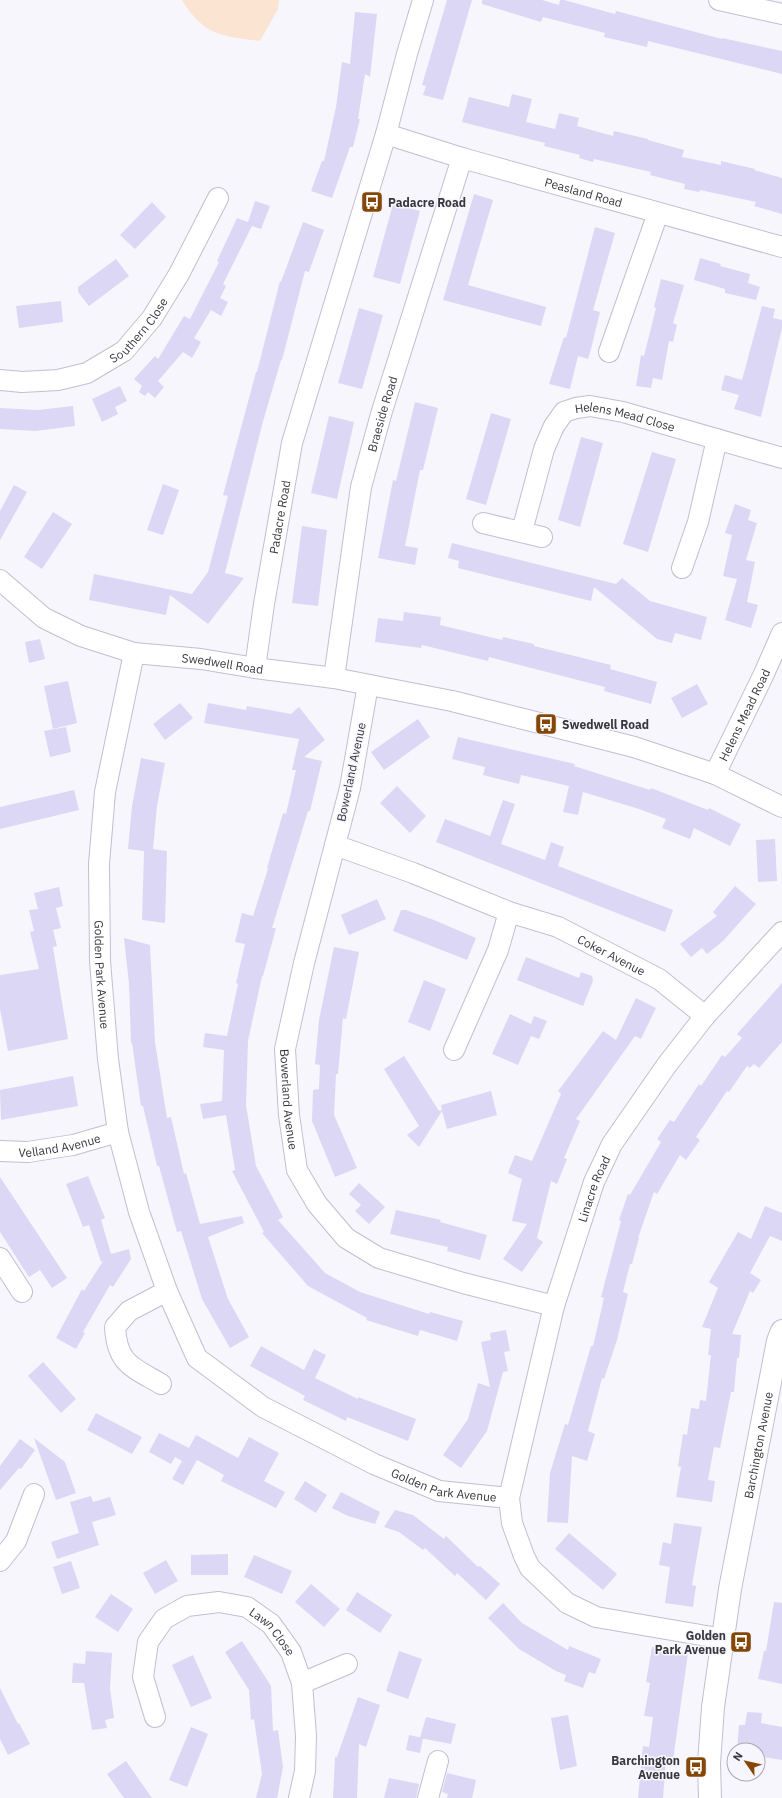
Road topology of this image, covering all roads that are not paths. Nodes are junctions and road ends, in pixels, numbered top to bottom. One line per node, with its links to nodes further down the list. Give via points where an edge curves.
1 (423, 0): 4 (street, Padacre Road)
2 (719, 0): 3 (street)
3 (782, 14)
4 (386, 134): 5 (street, Peasland Road); 20 (street, Padacre Road, via 292,443)
5 (462, 158): 7 (street, Peasland Road); 21 (street, Braeside Road, via 382,411 361,487)
6 (218, 198): 10 (street, Southern Close, via 179,274 152,318 124,351 87,373 58,380)
7 (658, 213): 8 (street, Peasland Road); 9 (street)
8 (782, 247)
9 (609, 352)
10 (0, 380)
11 (717, 439): 12 (street, Helens Mead Close); 14 (street, Helens Mead Close, via 623,412 590,406 564,412 554,426 544,449); 16 (street, via 698,522)
12 (782, 458)
13 (483, 523): 14 (street)
14 (522, 531): 15 (street)
15 (542, 536)
16 (682, 568)
17 (0, 580): 19 (street, Swedwell Road, via 44,618 82,636)
18 (782, 633): 23 (street, Helens Mead Road)
19 (134, 653): 20 (street, Swedwell Road, via 201,659); 30 (street, Golden Park Avenue, via 105,792 99,864 100,961 108,1059)
20 (255, 668): 21 (street, Swedwell Road)
21 (334, 678): 22 (street, Swedwell Road)
22 (368, 685): 23 (street, Swedwell Road, via 452,701 546,724 634,747); 25 (street, Bowerland Avenue, via 350,788)
23 (715, 774): 24 (street, Swedwell Road)
24 (782, 807)
25 (334, 845): 26 (street, Coker Avenue, via 413,873); 35 (street, Bowerland Avenue, via 285,1049 289,1115 297,1170 317,1204 346,1238 378,1258)
26 (509, 912): 28 (street, Coker Avenue, via 558,927 658,979); 29 (street, via 498,950)
27 (782, 932): 28 (street, Linacre Road)
28 (705, 1016): 35 (street, Linacre Road, via 666,1066 612,1144 594,1182)
29 (454, 1050)
30 (118, 1132): 31 (street, Velland Avenue, via 73,1145 28,1152); 33 (street, Golden Park Avenue, via 139,1212)
31 (0, 1151)
32 (0, 1258): 34 (street)
33 (168, 1291): 37 (street, via 129,1311 115,1327 116,1344 122,1358); 39 (street, Golden Park Avenue, via 197,1358 263,1407 374,1464 439,1491)
34 (22, 1292)
35 (554, 1306): 39 (street, Linacre Road)
36 (782, 1331): 41 (street, Barchington Avenue, via 755,1454 730,1589)
37 (161, 1384)
38 (34, 1494): 40 (street, via 16,1541)
39 (509, 1498): 41 (street, Golden Park Avenue, via 512,1523 530,1568 567,1603 596,1617)
40 (0, 1561)
41 (724, 1639): 48 (street, Barchington Avenue, via 713,1707 709,1763)
42 (347, 1664): 43 (street)
43 (302, 1682): 44 (street, Lawn Close, via 291,1652 271,1624 247,1607 219,1602 187,1606 164,1619 148,1642 142,1677); 46 (street, Lawn Close, via 306,1736 305,1771)
44 (155, 1717)
45 (438, 1761): 47 (street)
46 (299, 1798)
47 (428, 1798)
48 (710, 1798)

